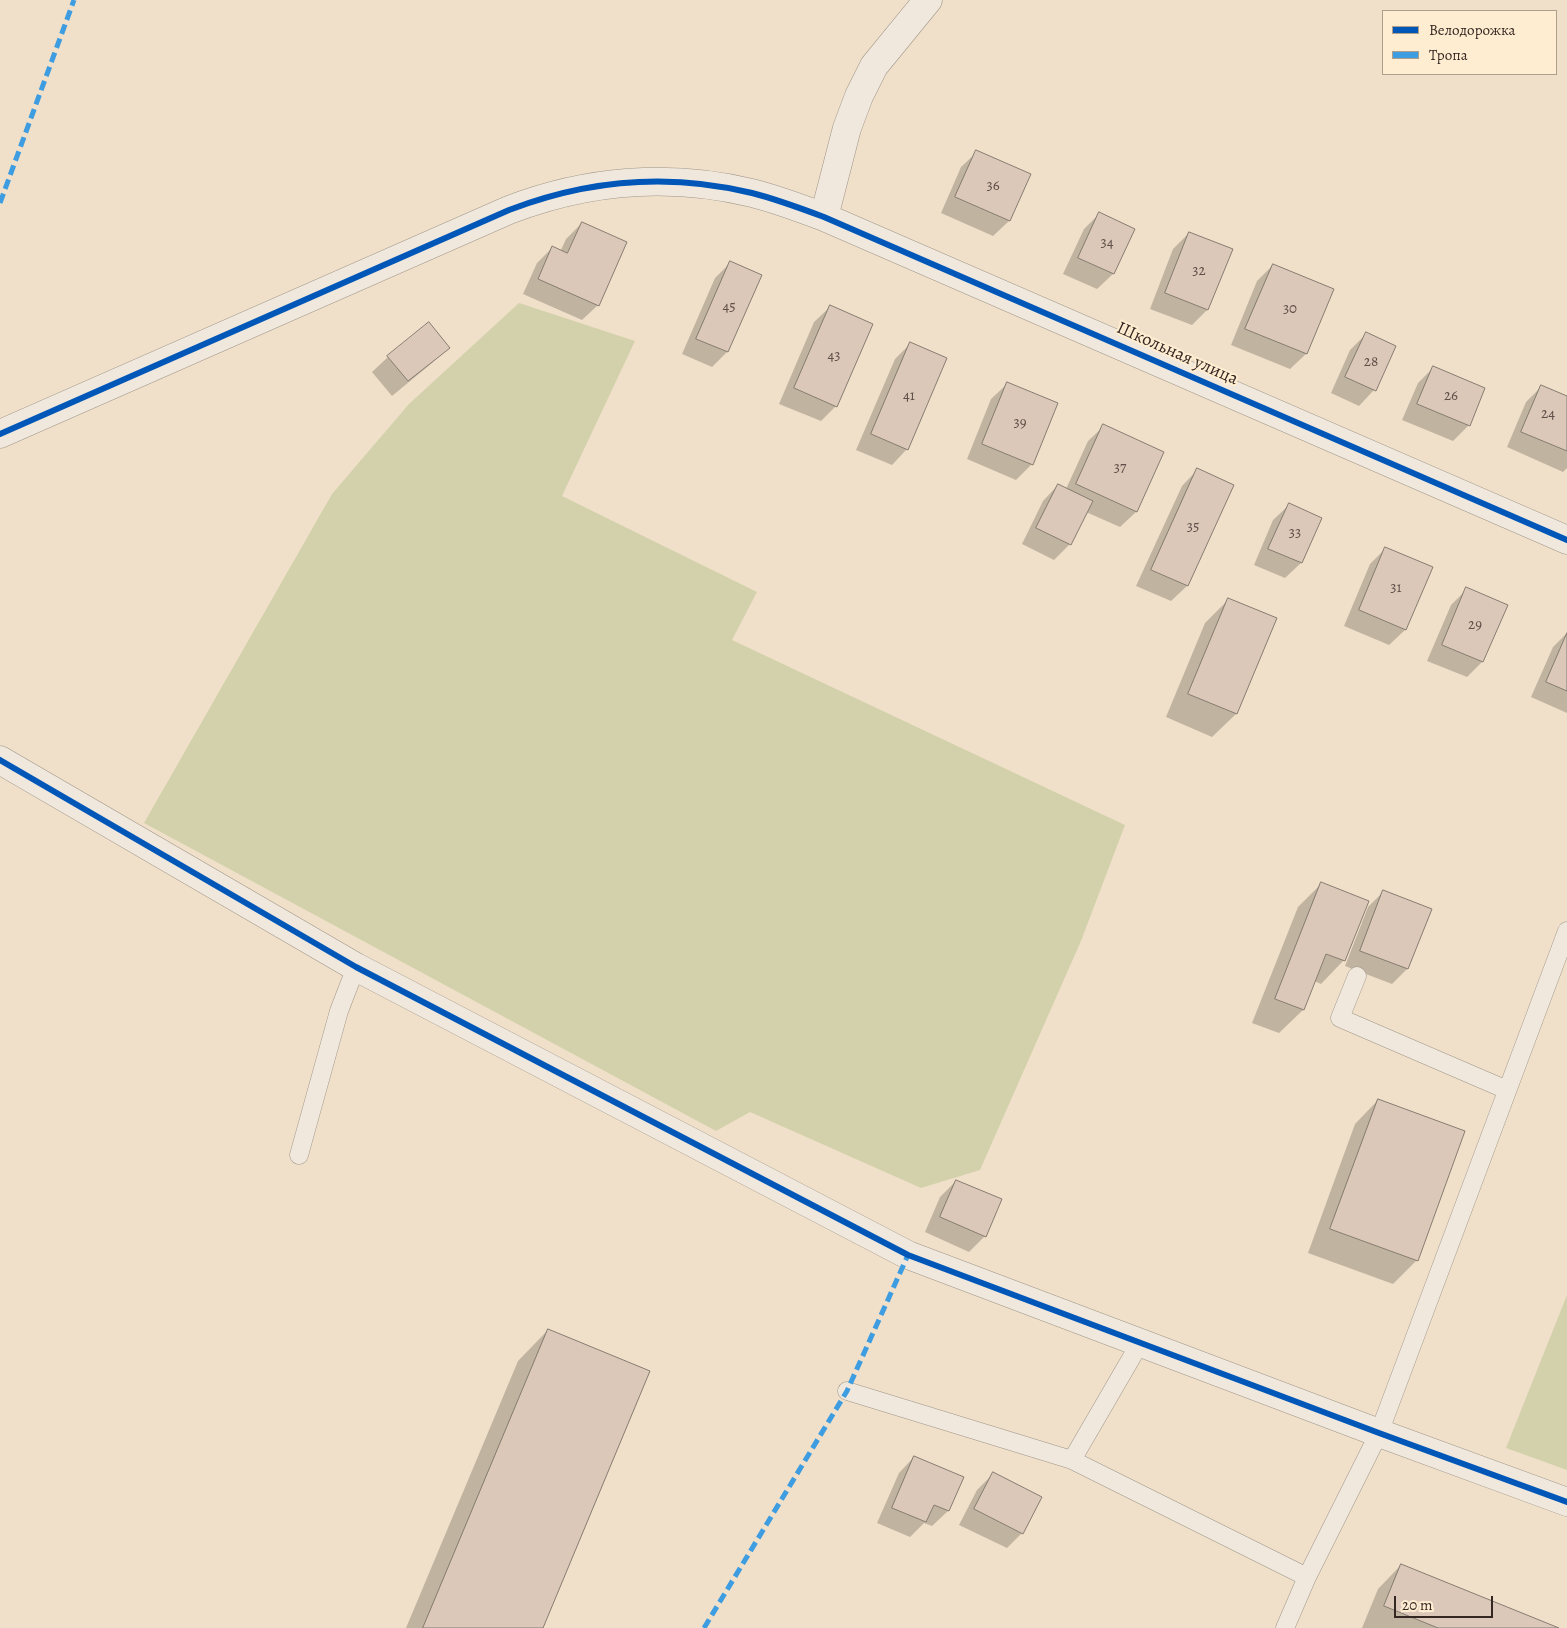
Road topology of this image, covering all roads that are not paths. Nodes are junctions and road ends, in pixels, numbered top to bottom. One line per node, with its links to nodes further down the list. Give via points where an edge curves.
1 (928, 0): 2 (street, via 874,66 859,96 847,128)
2 (824, 217): 3 (street, Школьная улица, via 773,199 707,184 618,183 551,195 509,210); 4 (street, Школьная улица)
3 (0, 434)
4 (1567, 540)
5 (0, 760): 7 (street)
6 (1567, 931): 9 (lane)
7 (356, 967): 10 (lane, via 339,1011); 11 (street, via 908,1255)
8 (1357, 976): 9 (lane, via 1340,1018)
9 (1507, 1090): 13 (lane)
10 (299, 1155)
11 (1140, 1343): 13 (street); 14 (lane)
12 (847, 1391): 14 (lane)
13 (1379, 1433): 15 (street); 16 (lane)
14 (1072, 1460): 16 (lane)
15 (1567, 1502)
16 (1307, 1577): 17 (lane)
17 (1285, 1628)

